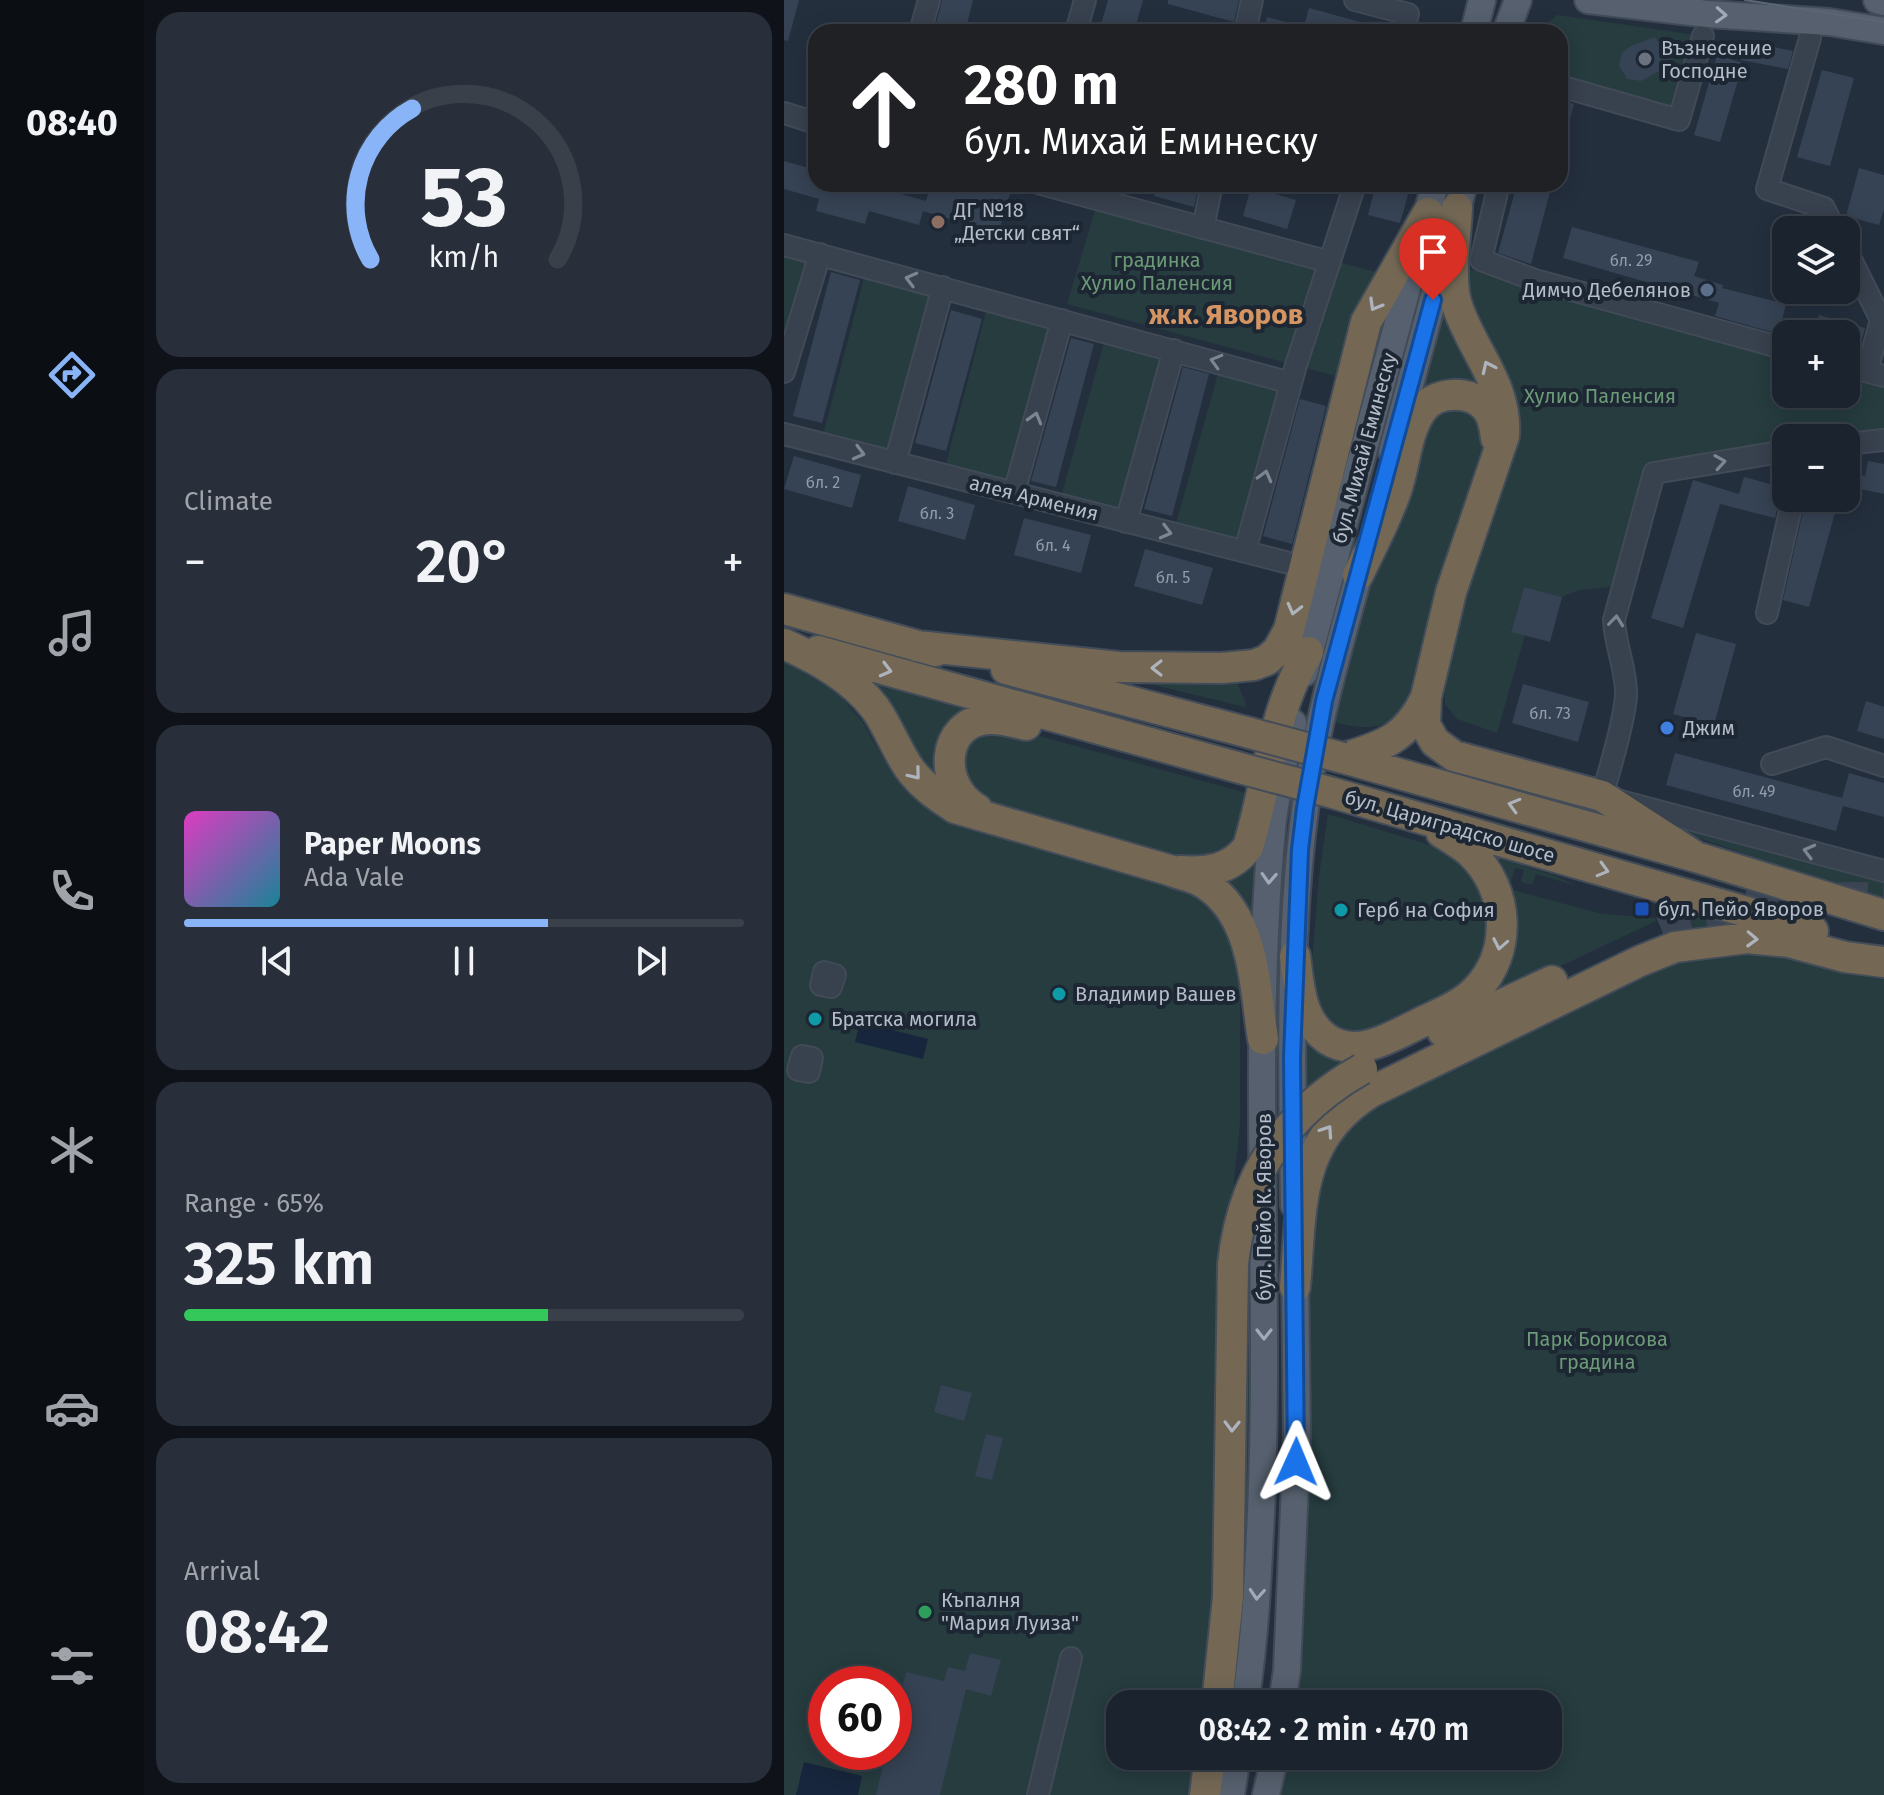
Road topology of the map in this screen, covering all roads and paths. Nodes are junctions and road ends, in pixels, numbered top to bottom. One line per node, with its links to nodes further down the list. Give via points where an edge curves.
1 (929, 0): 10 (street)
2 (1085, 0): 11 (street)
3 (1252, 0): 12 (street)
4 (1355, 0): 13 (street, via 1408,14)
5 (1482, 0): 14 (main road)
6 (1518, 0): 15 (main road)
7 (1588, 0): 16 (main road, one-way to 16)
8 (1877, 0): 9 (main road)
9 (1884, 2)
10 (922, 24)
11 (1078, 24)
12 (1247, 24)
13 (1405, 24)
14 (1476, 24)
15 (1509, 24)
16 (1884, 31)
17 (1703, 36): 19 (street, via 1679,120)
18 (1810, 38): 27 (street, via 1767,189 1824,208)
19 (1568, 88)
20 (784, 113): 21 (street)
21 (808, 120)
22 (1070, 192): 28 (street)
23 (1210, 192): 28 (street)
24 (1352, 192): 31 (street)
25 (1497, 192): 35 (street, via 1481,260 1535,280)
26 (1446, 197): 45 (highway, one-way to 26, via 1506,419 1496,383 1455,297); 51 (main road, бул. Михай Еминеску); 57 (highway, one-way to 57, via 1366,322 1289,630 1273,656 1246,666 1137,668); 58 (main road, бул. Михай Еминеску)
27 (1828, 216)
28 (1203, 228): 31 (street)
29 (784, 245): 30 (street)
30 (820, 254): 33 (street, one-way to 30); 37 (street)
31 (1330, 262): 39 (street)
32 (1860, 277): 38 (street, via 1881,320)
33 (943, 287): 34 (street); 44 (street)
34 (1062, 320): 36 (street); 46 (street, one-way to 34)
35 (1772, 345)
36 (1174, 350): 39 (street, one-way to 36); 48 (street)
37 (784, 372)
38 (1876, 374)
39 (1291, 383): 49 (street, one-way to 39)
40 (784, 434): 44 (street, алея Армения, one-way to 44)
41 (1884, 440): 42 (street)
42 (1860, 443)
43 (1772, 453): 68 (street, one-way to 43, via 1626,698 1614,620 1654,473)
44 (895, 463): 46 (street, алея Армения)
45 (1494, 468): 51 (highway, via 1493,423 1480,402 1452,395 1429,403 1415,425 1395,493); 59 (highway, via 1451,592)
46 (1014, 493): 48 (street, алея Армения)
47 (1790, 512): 54 (street)
48 (1126, 522): 49 (street, алея Армения, one-way to 49)
49 (1245, 551): 50 (street, алея Армения)
50 (1285, 562)
51 (1358, 575): 64 (main road, бул. Михай Еминеску)
52 (784, 597): 55 (street, бул. Цариградско шосе)
53 (784, 609): 55 (highway, бул. Цариградско шосе)
54 (1767, 613)
55 (845, 626): 57 (highway, бул. Цариградско шосе)
56 (784, 643): 61 (highway, бул. Цариградско шосе, one-way to 61); 70 (highway, one-way to 70, via 815,658 860,692 932,794 955,808)
57 (917, 646): 63 (highway, бул. Цариградско шосе, bridge)
58 (1308, 652): 60 (main road, бул. Михай Еминеску); 72 (highway, via 1281,708 1248,847 1224,867 1201,873)
59 (1426, 697): 62 (highway, via 1404,731); 65 (highway, via 1430,735 1444,750)
60 (1295, 712): 79 (main road, бул. Пейо К. Яворов, one-way to 79, via 1272,828)
61 (1115, 732): 69 (highway, бул. Цариградско шосе, bridge); 70 (highway, via 1040,729 989,719 968,727 952,748 952,782 970,805)
62 (1374, 749): 63 (highway); 65 (highway)
63 (1343, 758): 71 (highway, бул. Цариградско шосе, one-way to 63)
64 (1312, 760): 77 (main road, бул. Пейо К. Яворов, via 1300,850)
65 (1468, 762): 68 (highway)
66 (1772, 764): 67 (street, via 1826,747)
67 (1884, 766)
68 (1602, 796): 71 (highway); 73 (street, one-way to 68)
69 (1420, 817): 76 (highway, бул. Цариградско шосе, one-way to 76); 77 (highway, one-way to 77, via 1470,852 1497,893 1502,942 1475,991 1458,1005 1380,1043 1349,1046 1326,1038 1310,1020)
70 (1003, 823): 72 (highway)
71 (1696, 857): 74 (highway, бул. Цариградско шосе)
72 (1169, 870): 79 (highway, via 1216,892 1237,917)
73 (1884, 871)
74 (1884, 915)
75 (1662, 931): 82 (highway, one-way to 82, bridge, via 1362,1069 1316,1099 1268,1157 1243,1211 1233,1264 1228,1597)
76 (1884, 951)
77 (1295, 956): 80 (main road, бул. Пейо К. Яворов)
78 (1884, 962): 80 (highway, one-way to 78, via 1313,1157 1338,1115 1371,1092 1675,947 1761,939)
79 (1263, 1039): 83 (main road, бул. Пейо К. Яворов, one-way to 83, via 1265,1431)
80 (1295, 1287): 84 (main road, бул. Пейо К. Яворов, via 1297,1451)
81 (1071, 1658): 88 (street)
82 (1218, 1690)
83 (1246, 1690)
84 (1284, 1690)
85 (1208, 1770): 89 (highway)
86 (1235, 1770): 90 (main road)
87 (1272, 1770): 91 (main road)
88 (1038, 1795)
89 (1205, 1795)
90 (1231, 1795)
91 (1266, 1795)

